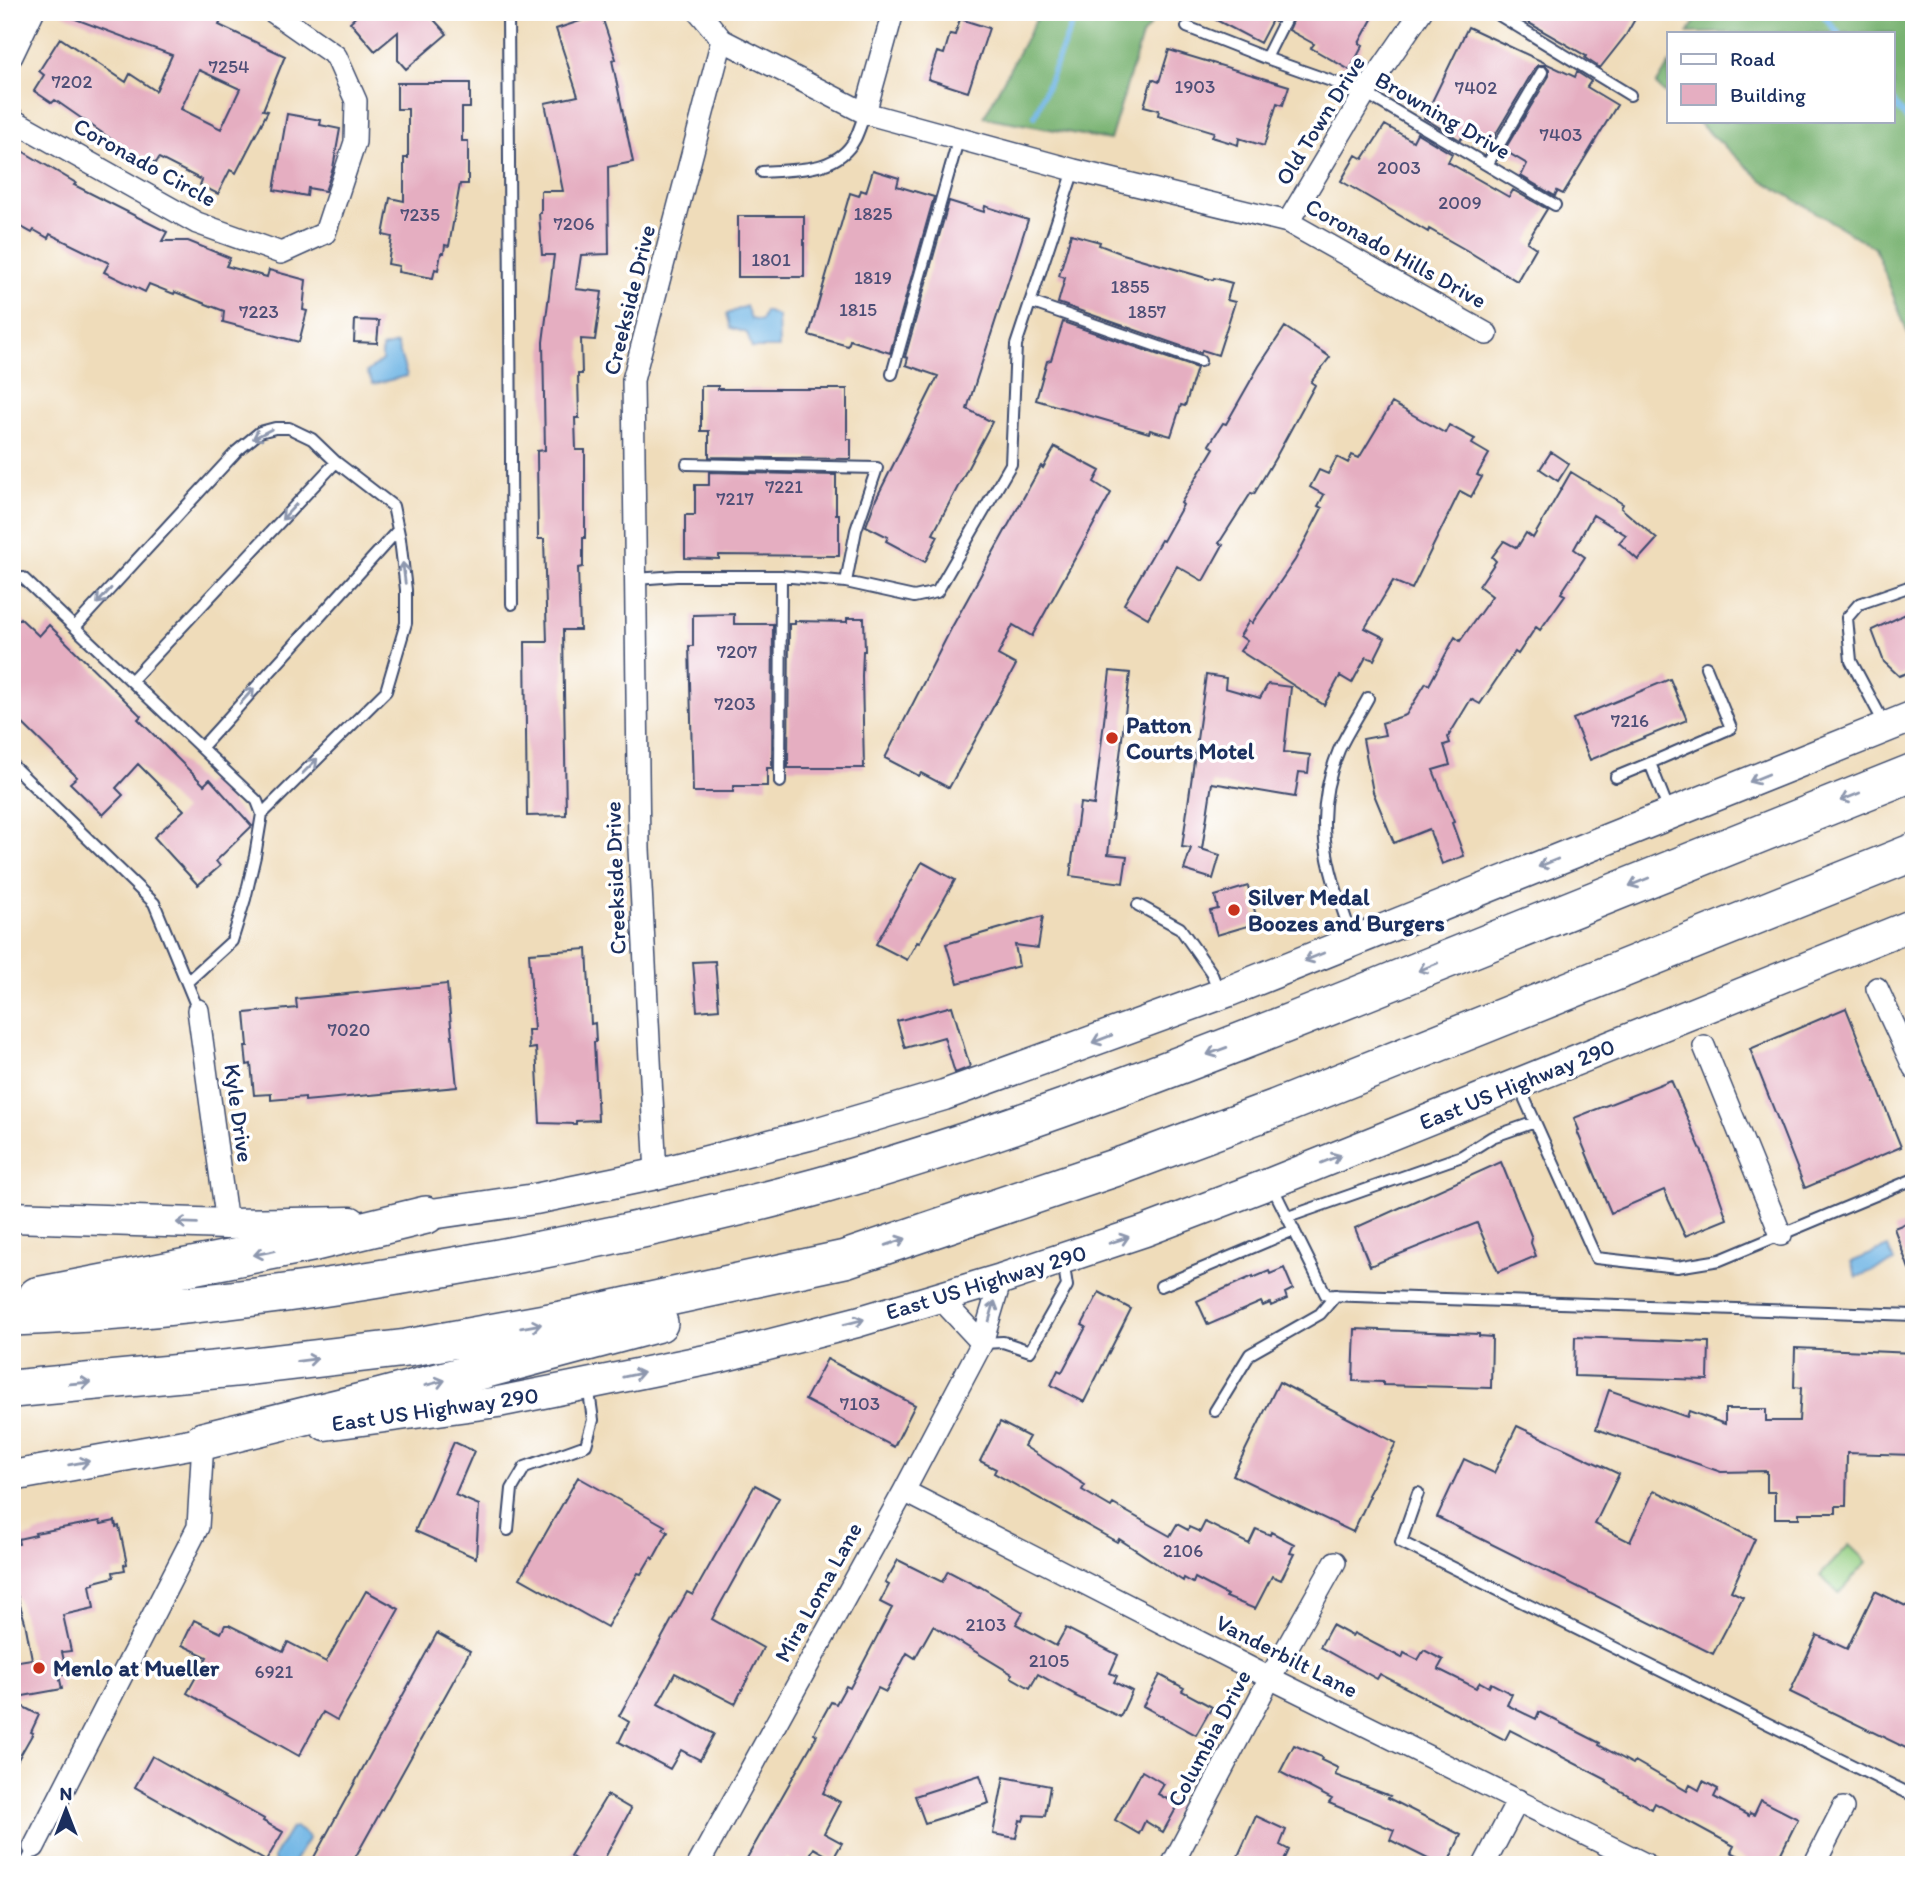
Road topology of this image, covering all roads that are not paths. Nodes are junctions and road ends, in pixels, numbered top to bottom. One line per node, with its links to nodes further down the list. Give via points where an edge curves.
1 (33, 12): 11 (street)
2 (273, 12): 17 (street, Coronado Circle, via 336,56 356,101 355,142 325,233 281,253 197,223)
3 (508, 12): 36 (lane)
4 (699, 12): 10 (street, Coronado Hills Drive)
5 (893, 12): 16 (street)
6 (1289, 12): 12 (lane)
7 (1421, 12): 14 (street, Old Town Drive)
8 (1494, 12): 15 (lane)
9 (1187, 27): 12 (lane, Browning Drive)
10 (722, 40): 16 (street, Coronado Hills Drive); 33 (street, Creekside Drive, via 633,380)
11 (12, 56)
12 (1266, 58): 14 (lane, Browning Drive)
13 (1542, 72): 19 (lane)
14 (1365, 93): 19 (lane, Browning Drive); 23 (street, Old Town Drive)
15 (1630, 95)
16 (865, 113): 18 (street, Coronado Hills Drive); 21 (lane, via 855,138 836,160 820,167)
17 (12, 117)
18 (959, 137): 20 (street, Coronado Hills Drive); 27 (lane)
19 (1488, 165): 22 (lane, Browning Drive)
20 (1074, 170): 23 (street, Coronado Hills Drive); 24 (lane)
21 (762, 172)
22 (1555, 205)
23 (1288, 222): 25 (street, Coronado Hills Drive)
24 (1030, 302): 26 (lane); 34 (lane, via 1016,345 1011,464 937,592 914,597)
25 (1487, 334)
26 (1200, 361)
27 (892, 374)
28 (336, 462): 30 (lane, via 393,506); 37 (lane, one-way to 37, via 312,439 289,428 260,432 237,450); 39 (lane, one-way to 39)
29 (687, 464): 34 (lane, via 877,467 856,530)
30 (398, 530): 42 (lane, one-way to 30); 48 (lane, one-way to 30, via 386,691 406,623)
31 (781, 576): 33 (lane); 34 (lane); 47 (lane)
32 (23, 578): 37 (lane)
33 (636, 579): 62 (street, Creekside Drive, via 639,849)
34 (846, 583)
35 (1914, 585): 41 (lane, via 1860,604 1847,618 1851,661)
36 (512, 604)
37 (75, 627): 39 (lane)
38 (1706, 667): 43 (lane, via 1731,727)
39 (132, 681): 42 (lane)
40 (1368, 698): 53 (lane, via 1340,749 1322,813 1333,882)
41 (1900, 722): 49 (main road, one-way to 49)
42 (201, 747): 48 (lane, via 257,802)
43 (1650, 763): 46 (lane); 49 (lane)
44 (12, 765): 54 (lane, via 154,903)
45 (1914, 772): 79 (highway, one-way to 79, via 1250,1039 961,1142 823,1185 692,1219 394,1277 239,1300)
46 (1616, 777)
47 (780, 782)
48 (262, 814): 54 (lane, via 232,940)
49 (1670, 814): 53 (main road, one-way to 53)
50 (1914, 852): 71 (highway, one-way to 50, via 1124,1165 1276,1108)
51 (1138, 905): 56 (lane, via 1180,929 1211,972)
52 (1914, 923): 60 (main road, East US Highway 290)
53 (1353, 941): 56 (main road, one-way to 56)
54 (187, 982): 57 (lane)
55 (1877, 988): 59 (street)
56 (1220, 994): 62 (main road, one-way to 62, via 944,1095)
57 (198, 1010): 68 (street, Kyle Drive)
58 (1704, 1046): 70 (street)
59 (1914, 1068)
60 (1523, 1095): 61 (lane); 64 (main road, East US Highway 290, one-way to 60)
61 (1535, 1122): 67 (lane, via 1492,1137 1462,1156); 70 (lane, via 1595,1258 1676,1267 1720,1260)
62 (656, 1174): 65 (main road)
63 (1914, 1179): 70 (lane)
64 (1271, 1183): 67 (lane); 72 (main road, East US Highway 290, one-way to 64)
65 (426, 1215): 68 (main road, via 361,1222); 77 (highway, one-way to 77, via 311,1243)
66 (12, 1217): 68 (main road, one-way to 66)
67 (1288, 1217): 69 (lane)
68 (227, 1224)
69 (1294, 1230): 74 (lane); 75 (lane, via 1326,1295)
70 (1781, 1235)
71 (845, 1259): 82 (highway, one-way to 71, via 407,1348 567,1320); 84 (highway, one-way to 71, via 704,1311)
72 (1062, 1259): 73 (main road, East US Highway 290); 80 (lane, via 1067,1286 1030,1351 1003,1342)
73 (1001, 1279): 76 (main road, East US Highway 290); 80 (street, Mira Loma Lane, one-way to 73)
74 (1161, 1286)
75 (1336, 1295): 78 (lane); 83 (lane, via 1320,1314 1250,1354)
76 (939, 1297): 80 (street); 81 (main road, East US Highway 290, one-way to 76, via 721,1357)
77 (12, 1301)
78 (1914, 1315)
79 (12, 1317)
80 (982, 1343): 86 (street, Mira Loma Lane)
81 (588, 1385): 84 (main road, East US Highway 290, via 498,1402); 88 (lane, via 593,1420 586,1445 525,1467 512,1489)
82 (12, 1389)
83 (1215, 1411)
84 (203, 1441): 85 (main road, East US Highway 290, one-way to 84); 94 (street, via 198,1527)
85 (12, 1476)
86 (904, 1491): 90 (street, Vanderbilt Lane); 95 (street, Mira Loma Lane)
87 (1418, 1493): 91 (lane, via 1401,1542)
88 (508, 1530)
89 (1335, 1562): 90 (street, Columbia Drive)
90 (1270, 1678): 92 (street, Vanderbilt Lane); 96 (street, Columbia Drive)
91 (1914, 1796)
92 (1518, 1800): 97 (street); 98 (street, Vanderbilt Lane)
93 (1843, 1808): 99 (street)
94 (30, 1856)
95 (698, 1865)
96 (1172, 1865)
97 (1484, 1865)
98 (1647, 1865)
99 (1814, 1865)

